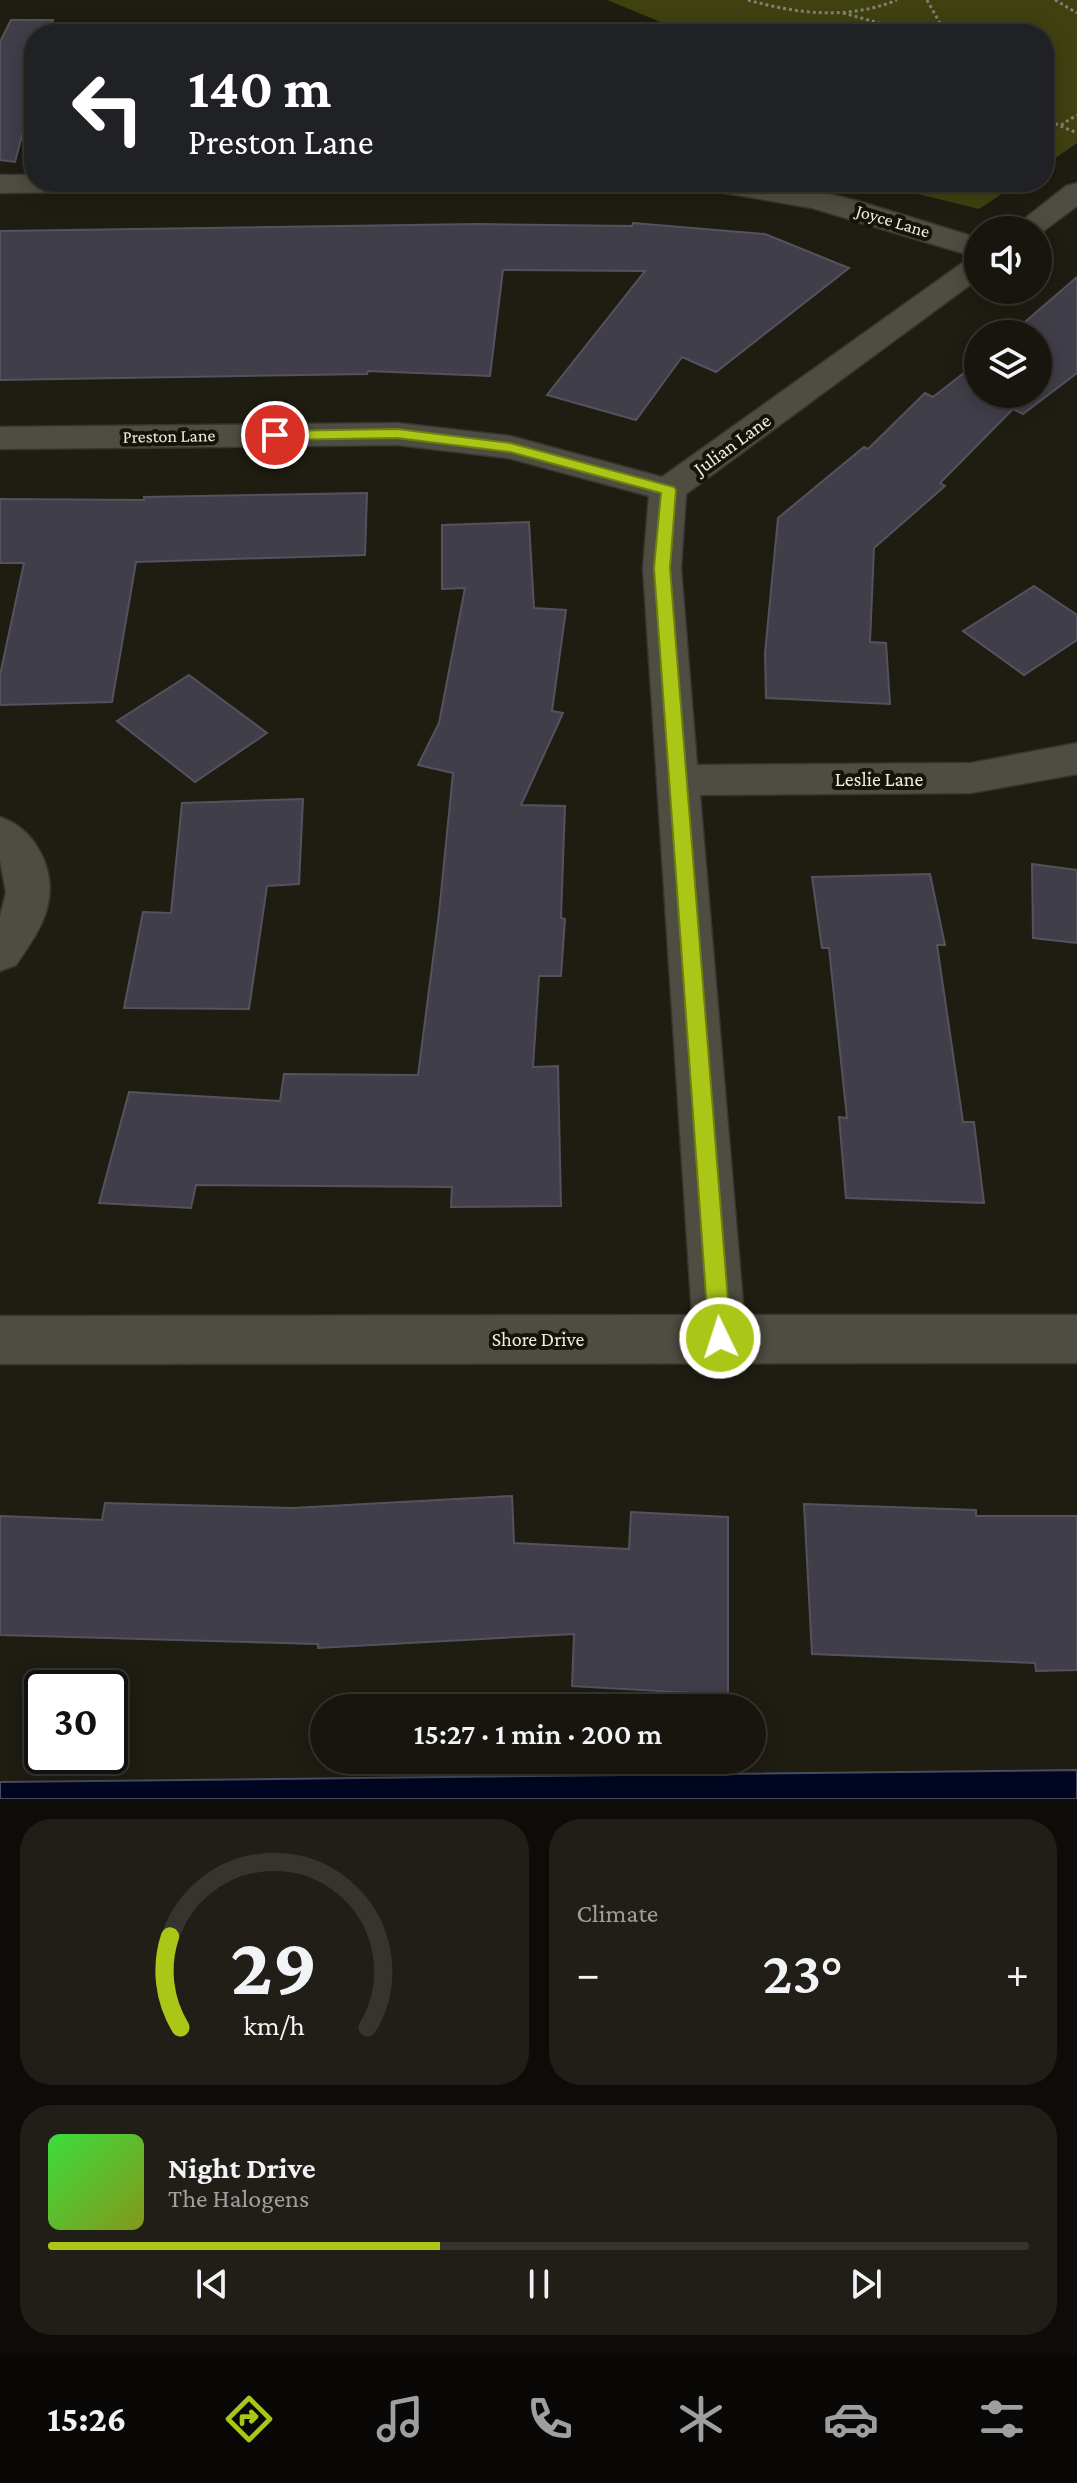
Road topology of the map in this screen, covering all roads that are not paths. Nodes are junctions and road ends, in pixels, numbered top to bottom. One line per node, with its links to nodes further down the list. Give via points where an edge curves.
1 (0, 184): 2 (street)
2 (24, 184)
3 (792, 192): 6 (street, Joyce Lane)
4 (1077, 192): 5 (street)
5 (1044, 216)
6 (964, 244)
7 (964, 274): 9 (street, Julian Lane)
8 (0, 438): 9 (street, Preston Lane, via 397,434 510,447)
9 (668, 490): 11 (street, via 662,568)
10 (1077, 758): 11 (street, Leslie Lane, via 971,778)
11 (680, 780): 14 (street)
12 (0, 833): 13 (street, via 18,847 30,889 25,914)
13 (0, 953)
14 (720, 1338): 15 (street, Shore Drive); 16 (street, Shore Drive)
15 (1077, 1339)
16 (0, 1340)

